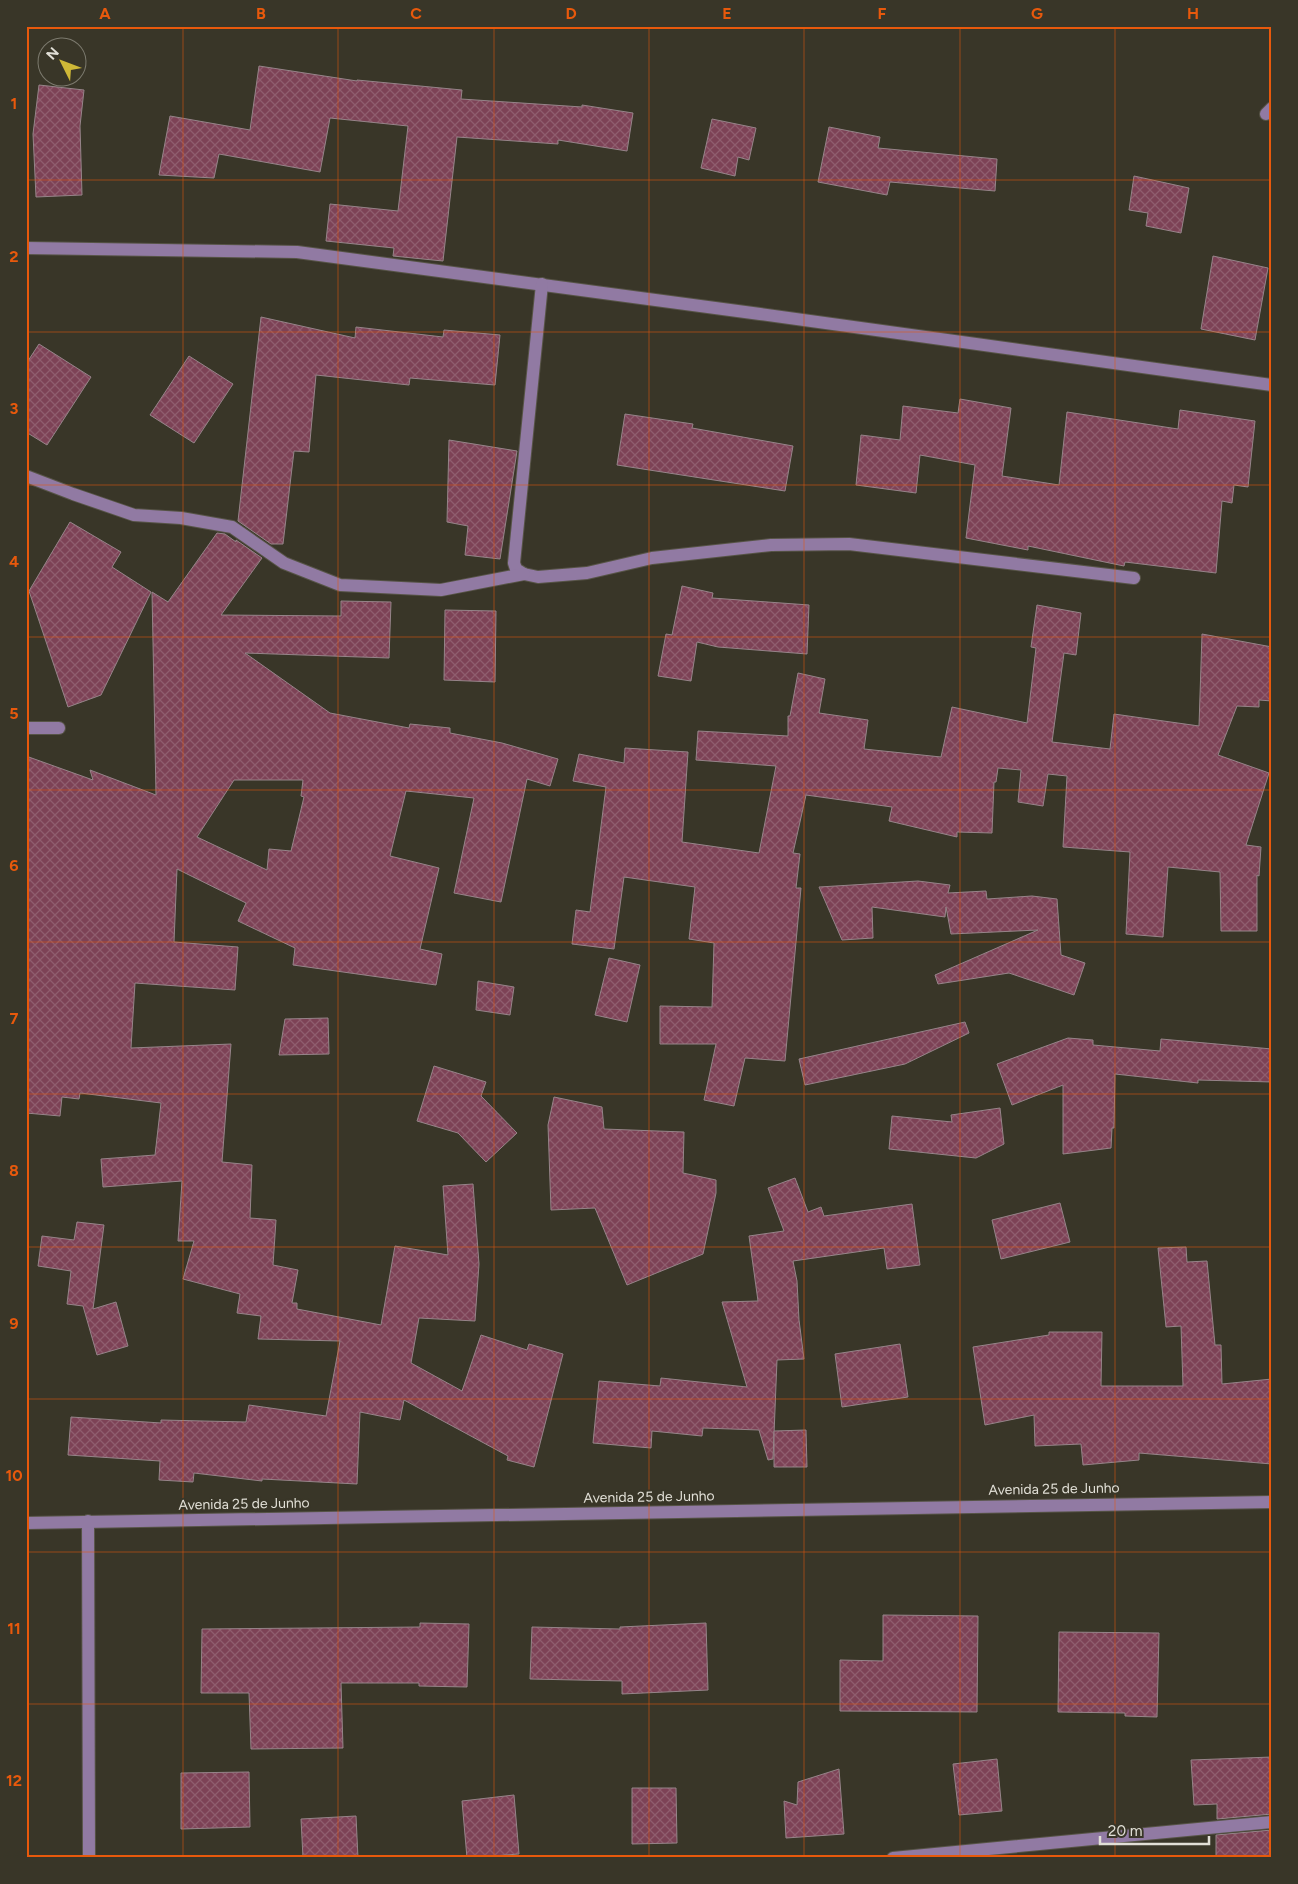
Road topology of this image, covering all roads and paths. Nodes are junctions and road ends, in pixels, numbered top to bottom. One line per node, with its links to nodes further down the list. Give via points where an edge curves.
1 (26, 248): 2 (street, via 297,252)
2 (542, 284): 3 (street); 5 (street, via 514,563 516,569)
3 (1272, 385)
4 (26, 476): 5 (street, via 134,515 181,518 232,527 284,563 340,585 441,590)
5 (524, 574): 6 (street, via 538,577 587,573 652,558 771,545 849,544)
6 (1134, 578)
7 (26, 728): 8 (street)
8 (59, 728)
9 (1272, 1502): 10 (street, Avenida 25 de Junho)
10 (88, 1522): 11 (street, Avenida 25 de Junho); 13 (street)
11 (26, 1523)
12 (1272, 1822): 14 (street)
13 (89, 1858)
14 (893, 1858)

